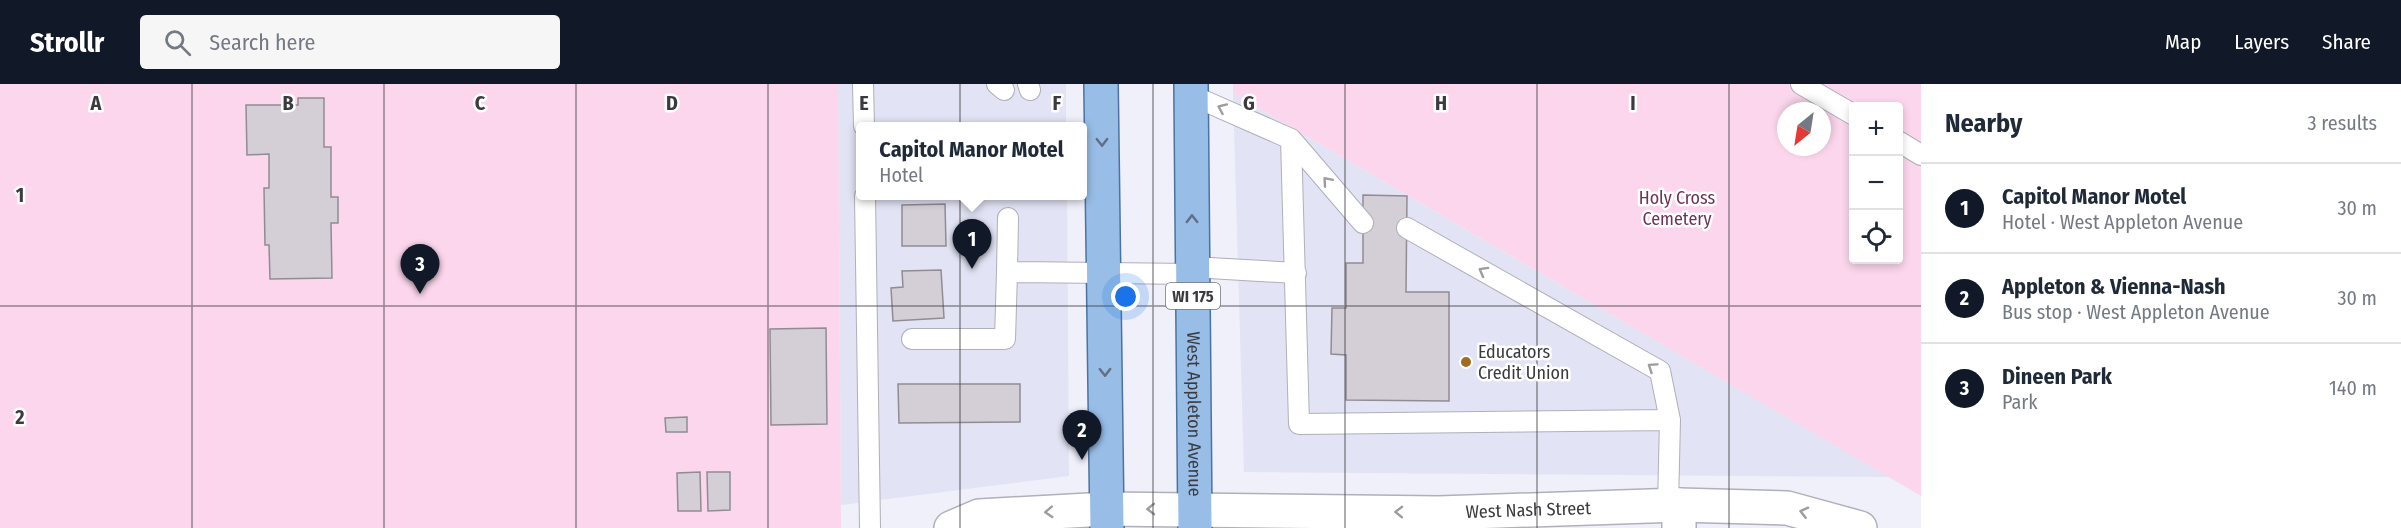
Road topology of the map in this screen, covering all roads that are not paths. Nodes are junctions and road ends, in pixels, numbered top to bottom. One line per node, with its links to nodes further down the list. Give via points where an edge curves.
1 (863, 84): 6 (lane)
2 (1101, 84): 17 (main road, one-way to 17)
3 (1801, 84): 5 (lane)
4 (1191, 89): 7 (lane, one-way to 4); 14 (main road, West Appleton Avenue / WI 175, one-way to 4)
5 (1849, 112)
6 (864, 122)
7 (1291, 139): 12 (lane, one-way to 7); 16 (lane)
8 (1903, 144): 9 (lane)
9 (1921, 155)
10 (865, 200): 24 (lane)
11 (1008, 218): 15 (lane)
12 (1363, 223)
13 (1407, 228): 19 (lane, one-way to 13, via 1660,371)
14 (1193, 270): 16 (lane); 17 (lane); 21 (main road, West Appleton Avenue / WI 175)
15 (1007, 272): 17 (lane); 18 (lane, via 1005,339)
16 (1296, 273): 19 (lane, via 1299,424)
17 (1104, 274): 22 (main road, one-way to 22)
18 (912, 339)
19 (1670, 420): 20 (lane)
20 (1675, 513): 23 (street, West Nash Street); 26 (street, West Nash Street, one-way to 20, via 1787,508)
21 (1195, 518): 22 (street, West Nash Street, one-way to 22); 23 (street, West Nash Street, one-way to 21)
22 (1107, 519): 25 (street, West Nash Street, one-way to 25, via 979,516)
23 (1439, 520)
24 (870, 528)
25 (951, 528)
26 (1860, 528)

